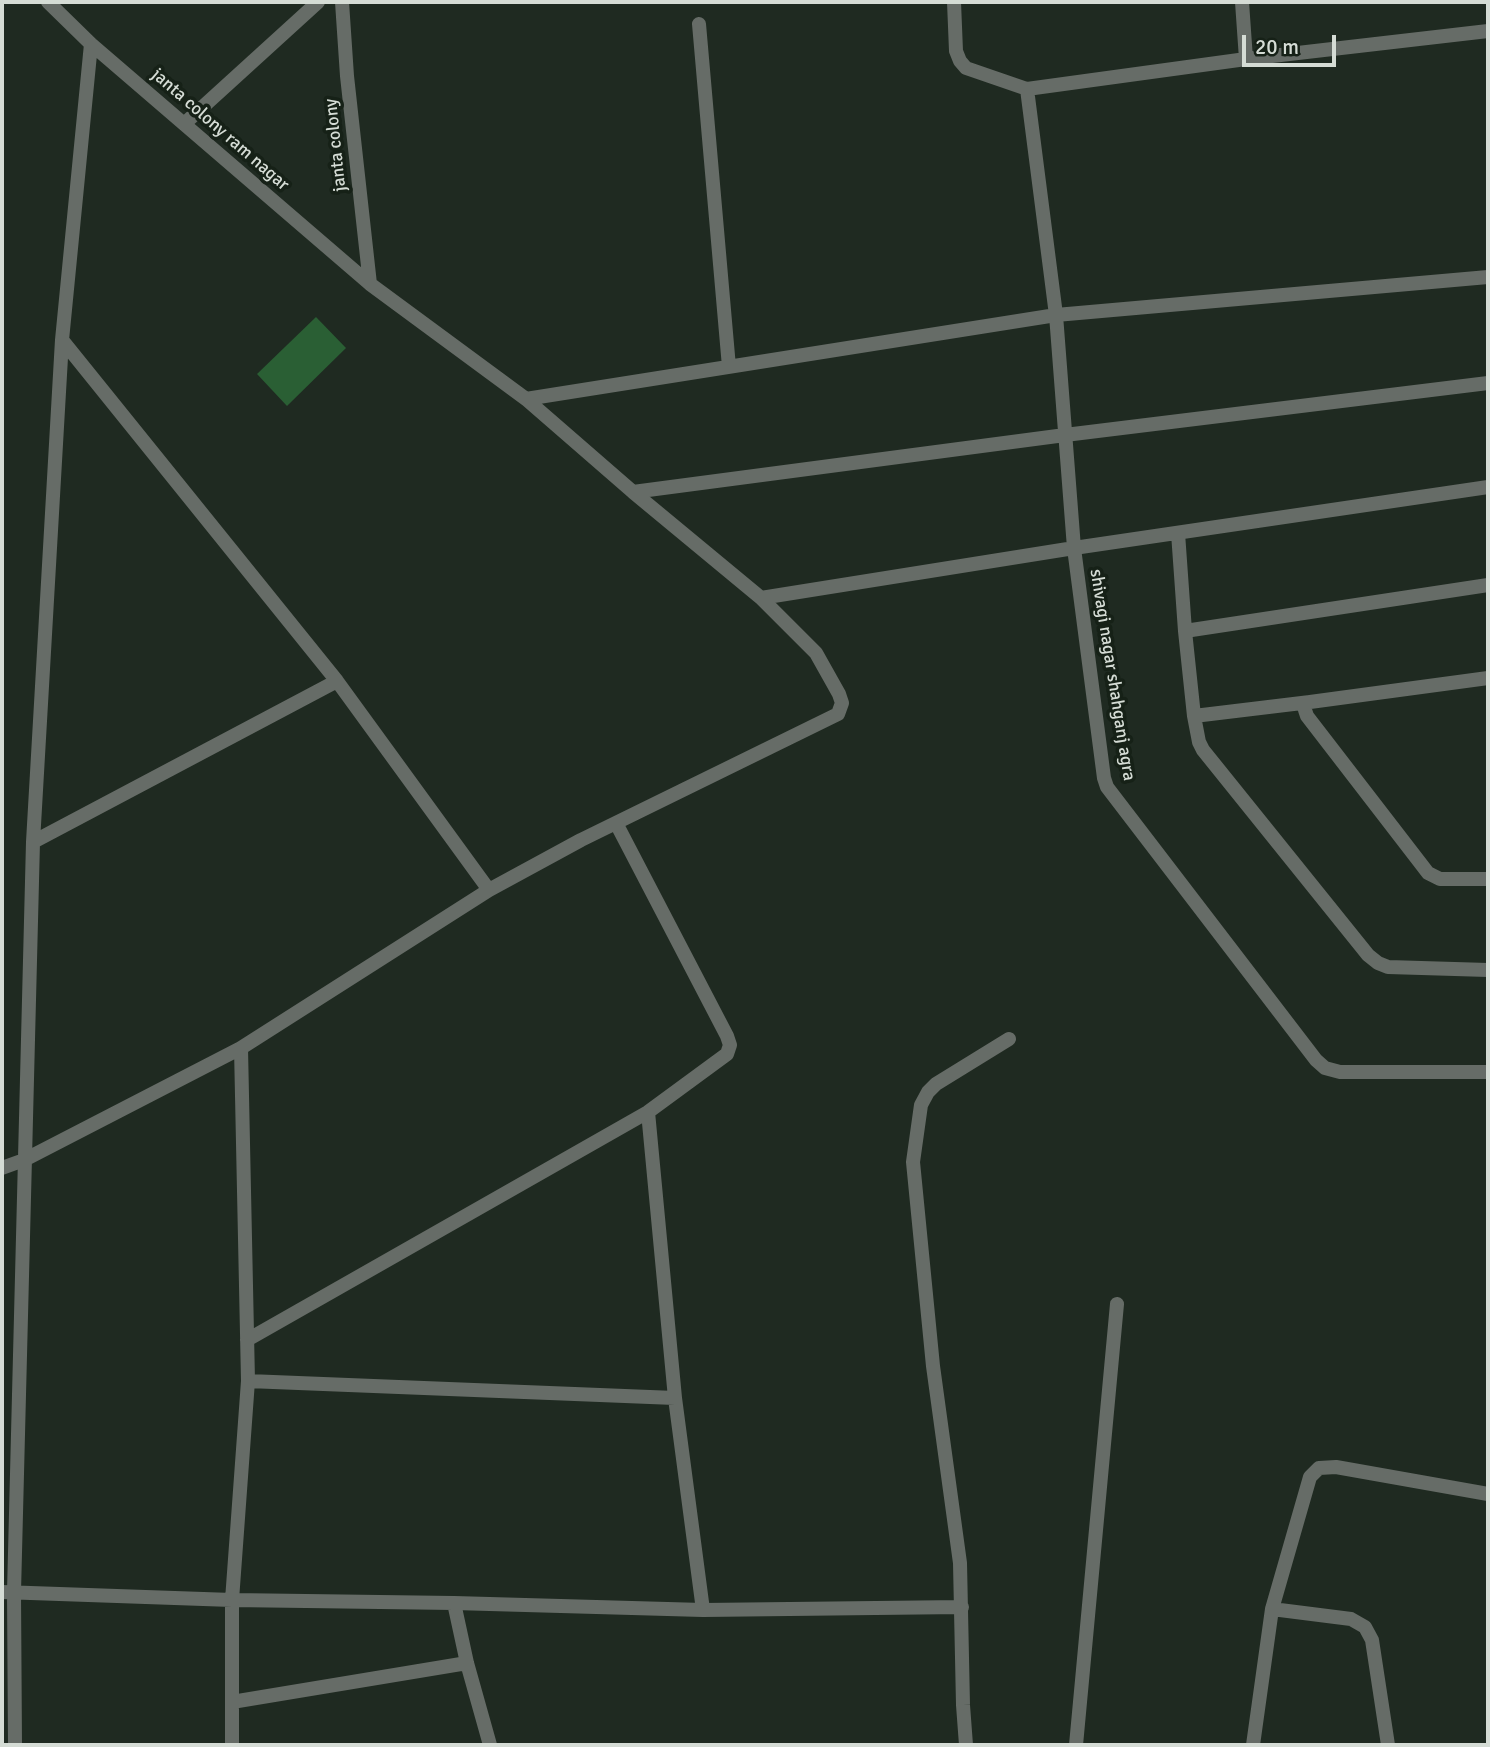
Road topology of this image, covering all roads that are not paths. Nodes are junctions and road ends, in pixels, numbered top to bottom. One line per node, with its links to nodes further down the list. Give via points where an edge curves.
1 (48, 2): 8 (street, janta colony ram nagar)
2 (318, 2): 11 (street)
3 (342, 2): 13 (street, janta colony)
4 (954, 2): 10 (street, via 960,61 966,68)
5 (1242, 2): 9 (street)
6 (699, 24): 16 (street)
7 (1488, 31): 9 (street)
8 (91, 44): 11 (street, janta colony ram nagar); 15 (street)
9 (1246, 59): 10 (street)
10 (1027, 89): 14 (street)
11 (184, 124): 13 (street, janta colony ram nagar)
12 (1488, 277): 14 (street)
13 (370, 284): 18 (street)
14 (1056, 315): 16 (street); 19 (street)
15 (62, 340): 28 (street); 32 (street)
16 (729, 367): 18 (street)
17 (1488, 383): 19 (street)
18 (526, 399): 21 (street)
19 (1065, 435): 21 (street); 23 (street)
20 (1488, 488): 22 (street)
21 (633, 492): 25 (street)
22 (1178, 533): 23 (street); 26 (street)
23 (1074, 548): 25 (street, shivagi nagar shahganj agra); 38 (street, shivagi nagar shahganj agra, via 1107,787 1317,1060 1340,1072)
24 (1488, 585): 26 (street)
25 (761, 598): 31 (street, via 816,653 839,694 838,713)
26 (1185, 631): 30 (street)
27 (1488, 678): 29 (street)
28 (337, 681): 32 (street); 34 (street)
29 (1310, 702): 30 (street); 33 (street, via 1305,705 1307,716 1428,873 1440,879)
30 (1194, 716): 35 (street, via 1203,750 1368,955 1388,967)
31 (616, 822): 34 (street); 39 (street, via 730,1045 727,1054)
32 (33, 842): 40 (street)
33 (1488, 879)
34 (489, 890): 37 (street)
35 (1488, 970)
36 (1009, 1039): 50 (street, via 928,1092 921,1105 913,1162 933,1366 960,1563)
37 (241, 1048): 40 (street); 43 (street)
38 (1488, 1072)
39 (648, 1112): 43 (street); 45 (street)
40 (24, 1160): 41 (street); 47 (street)
41 (2, 1168)
42 (1117, 1304): 59 (street)
43 (247, 1340): 44 (street)
44 (248, 1381): 45 (street); 48 (street)
45 (675, 1398): 52 (street)
46 (1488, 1494): 51 (street, via 1320,1468 1310,1477)
47 (8, 1592): 48 (street); 55 (street)
48 (232, 1601): 49 (street); 54 (street)
49 (454, 1603): 52 (street); 53 (street)
50 (961, 1607): 52 (street); 58 (street)
51 (1272, 1609): 60 (street); 61 (street, via 1352,1619 1365,1627 1372,1640)
52 (703, 1610)
53 (467, 1663): 54 (street); 57 (street)
54 (232, 1702): 56 (street)
55 (15, 1745)
56 (232, 1745)
57 (490, 1745)
58 (966, 1745)
59 (1076, 1745)
60 (1254, 1745)
61 (1388, 1745)

